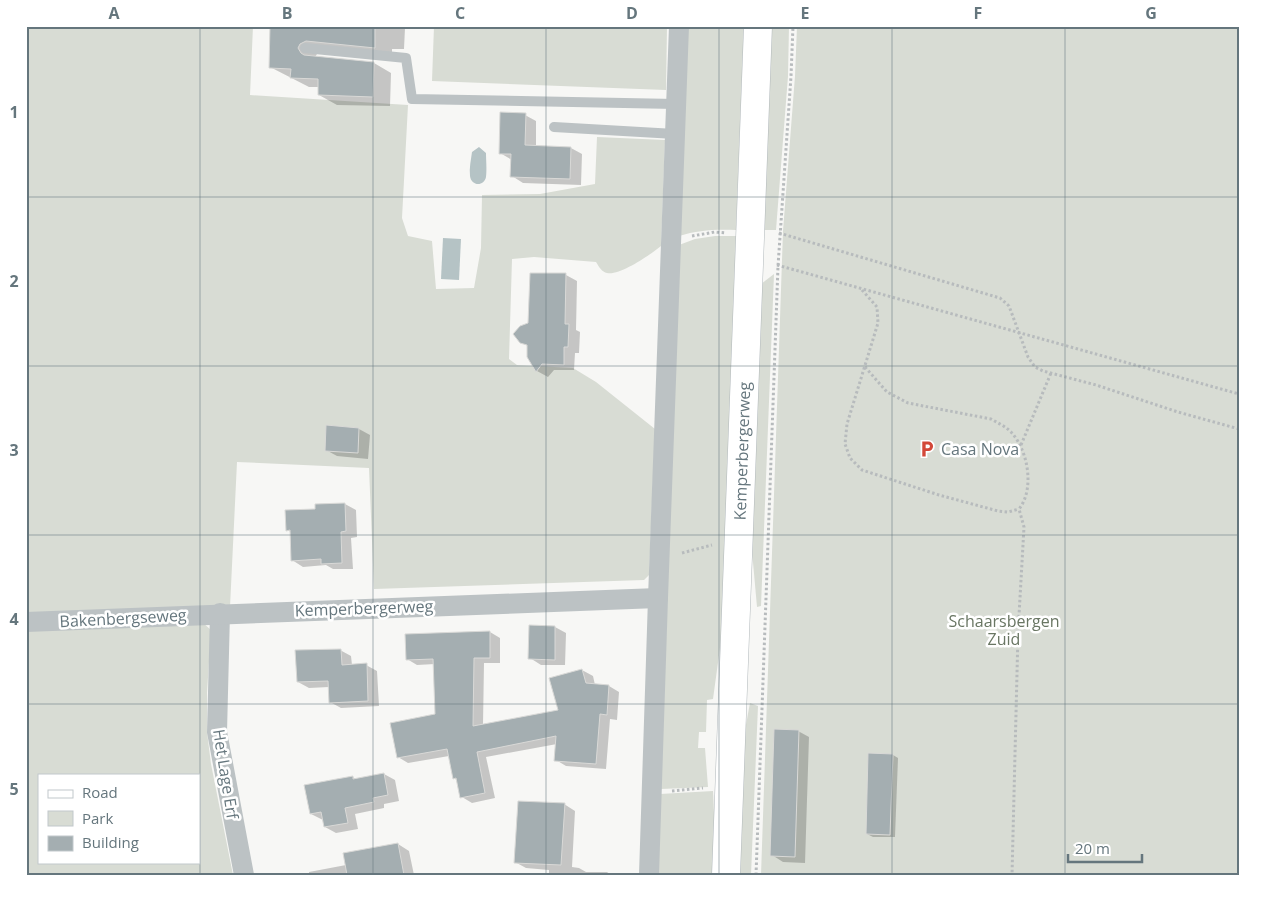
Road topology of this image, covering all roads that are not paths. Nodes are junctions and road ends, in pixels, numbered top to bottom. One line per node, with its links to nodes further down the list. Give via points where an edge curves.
1 (679, 26): 4 (street)
2 (758, 26): 12 (main road, Kemperbergerweg)
3 (305, 48): 4 (lane, via 406,58 412,99)
4 (676, 104): 6 (street)
5 (554, 127): 6 (lane)
6 (675, 134): 7 (street)
7 (658, 598): 8 (street, Kemperbergerweg); 11 (street)
8 (220, 613): 9 (street, Bakenbergseweg); 10 (street, Het Lage Erf, via 217,732)
9 (26, 622)
10 (244, 875)
11 (649, 875)
12 (726, 875)

